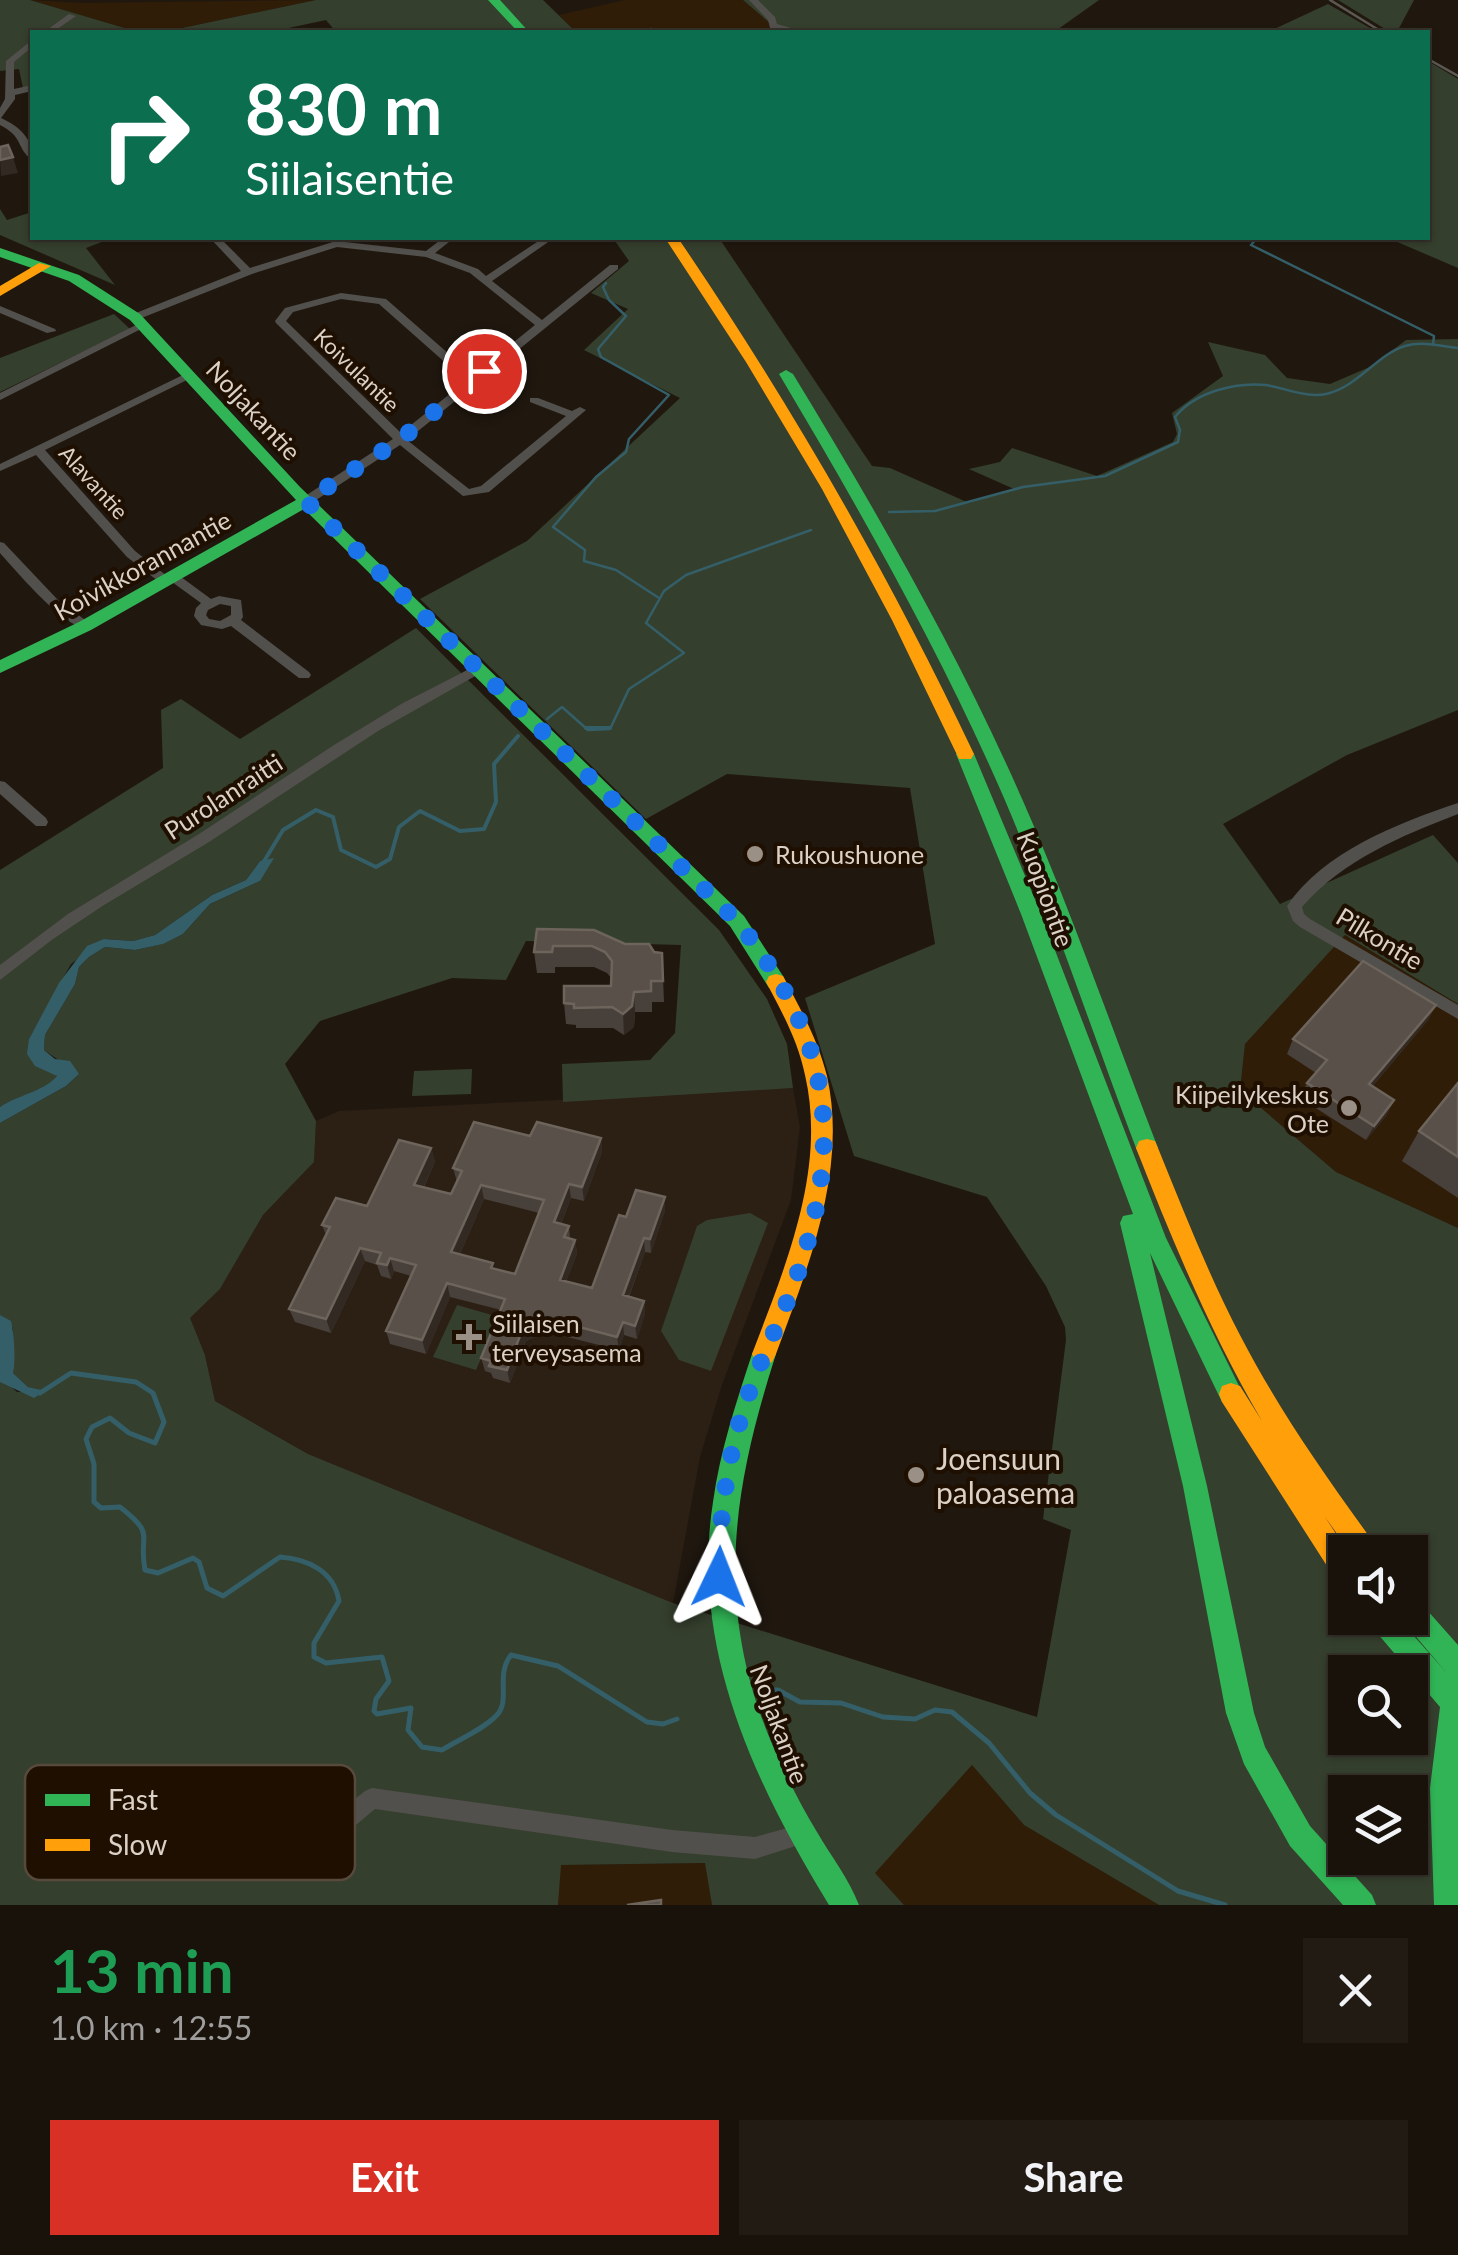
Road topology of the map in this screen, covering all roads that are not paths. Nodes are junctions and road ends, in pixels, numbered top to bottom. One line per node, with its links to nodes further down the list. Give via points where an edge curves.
1 (477, 0): 7 (main road)
2 (494, 0): 8 (main road)
3 (753, 0): 5 (street)
4 (72, 16): 6 (street)
5 (775, 29)
6 (51, 30)
7 (504, 30)
8 (522, 30)
9 (30, 46): 11 (street, via 10,61)
10 (30, 88): 11 (street)
11 (11, 93): 12 (street)
12 (0, 118): 13 (street)
13 (30, 145)
14 (217, 240): 24 (street)
15 (446, 240): 21 (street)
16 (546, 240): 25 (street)
17 (672, 240): 52 (main road, Kuopiontie, via 759,366 889,590 1006,851)
18 (693, 240): 53 (main road, Kuopiontie, via 789,378 912,585 1016,804 1204,1285 1264,1404)
19 (332, 242): 21 (street); 24 (street)
20 (0, 249): 22 (main road, Noljakantie)
21 (428, 254): 25 (street)
22 (44, 266): 26 (main road); 28 (main road, Noljakantie, via 88,285)
23 (614, 267): 29 (street)
24 (248, 272): 28 (street)
25 (488, 279): 29 (street)
26 (0, 292)
27 (0, 309): 30 (street)
28 (140, 321): 31 (main road, Noljakantie); 33 (street)
29 (542, 325): 32 (street)
30 (51, 330)
31 (187, 376): 36 (street); 38 (main road, Noljakantie)
32 (472, 380): 35 (street); 35 (street, Koivulantie, via 382,301 341,296 284,314 282,325)
33 (0, 397)
34 (534, 400): 35 (street, via 577,413 485,489 467,493)
35 (401, 439): 38 (street)
36 (37, 449): 37 (street); 40 (street, Alavantie, via 131,554)
37 (0, 468)
38 (306, 501): 40 (main road, Koivikkorannantie); 45 (main road, Noljakantie)
39 (0, 546): 43 (street)
40 (169, 579): 41 (street, Alavantie); 43 (main road, Koivikkorannantie)
41 (209, 602): 42 (street, via 237,604); 42 (street, via 200,611 205,622)
42 (233, 620): 46 (street)
43 (85, 626): 44 (main road, Koivikkorannantie)
44 (0, 667)
45 (479, 668): 50 (street, Purolanraitti, via 336,748 204,838 75,914); 63 (main road, Noljakantie, via 737,921 788,992 817,1066 824,1118 818,1202 794,1284 744,1408 719,1540 725,1638 737,1687)
46 (304, 675)
47 (0, 786): 49 (street)
48 (1458, 808): 51 (street, Pilkontie, via 1346,863 1294,906 1306,923)
49 (42, 822)
50 (0, 974)
51 (1458, 1013)
52 (1126, 1168): 54 (main road, Kuopiontie, via 1216,1370); 64 (main road, via 1121,1192 1173,1389 1240,1713 1254,1754 1300,1836)
53 (1352, 1535)
54 (1328, 1546)
55 (1428, 1610): 58 (main road)
56 (1428, 1631): 59 (main road)
57 (1396, 1635): 61 (main road)
58 (1458, 1641)
59 (1458, 1665)
60 (1458, 1672): 67 (main road, via 1444,1772)
61 (1458, 1707)
62 (355, 1812): 63 (street, via 372,1798 755,1848)
63 (798, 1836): 65 (main road, Noljakantie)
64 (1357, 1899): 66 (main road)
65 (845, 1905)
66 (1374, 1905)
67 (1448, 1905)

